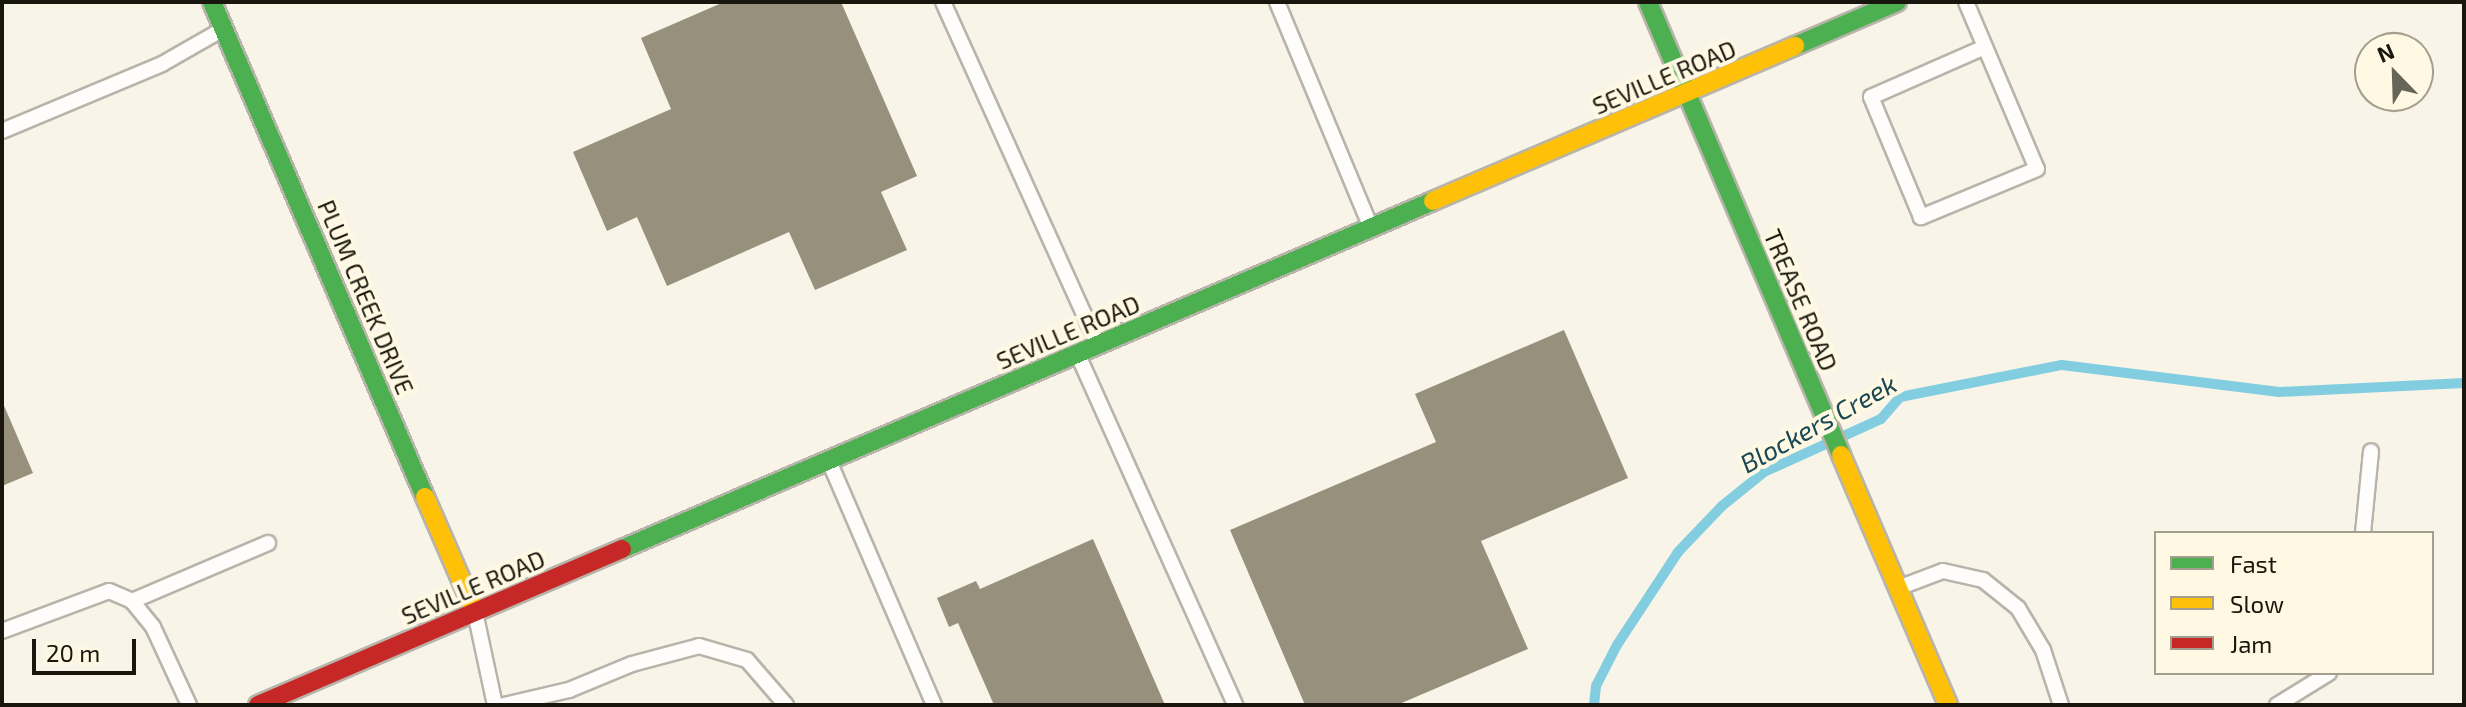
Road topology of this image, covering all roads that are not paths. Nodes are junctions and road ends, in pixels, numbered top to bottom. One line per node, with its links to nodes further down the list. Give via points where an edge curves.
1 (212, 2): 7 (street, PLUM CREEK DRIVE)
2 (943, 2): 12 (lane)
3 (1277, 2): 11 (lane)
4 (1648, 2): 9 (street, TREASE ROAD)
5 (1897, 2): 9 (street, SEVILLE ROAD)
6 (1966, 2): 8 (lane)
7 (223, 29): 10 (lane, via 162,64); 20 (street, PLUM CREEK DRIVE)
8 (1985, 47): 8 (lane, via 2037,169 1921,217 1871,97)
9 (1686, 93): 11 (street, SEVILLE ROAD); 18 (street, TREASE ROAD)
10 (2, 131)
11 (1371, 229): 12 (street, SEVILLE ROAD)
12 (1098, 345): 13 (street, SEVILLE ROAD)
13 (1077, 355): 15 (street, SEVILLE ROAD); 29 (lane)
14 (2371, 451): 16 (lane)
15 (829, 461): 20 (street, SEVILLE ROAD); 28 (lane)
16 (2363, 531)
17 (268, 543): 19 (lane)
18 (1898, 588): 30 (street, TREASE ROAD); 31 (lane, via 1943,571 1983,580 2018,608 2043,650)
19 (132, 601): 21 (lane, via 109,591); 23 (lane, via 153,627)
20 (475, 612): 24 (street, SEVILLE ROAD); 25 (lane)
21 (2, 631)
22 (2326, 675): 32 (lane)
23 (189, 705)
24 (258, 705)
25 (495, 705)
26 (504, 705): 27 (lane, via 569,690 632,664 699,646 747,660)
27 (786, 705)
28 (934, 705)
29 (1235, 705)
30 (1948, 705)
31 (2061, 705)
32 (2277, 705)

